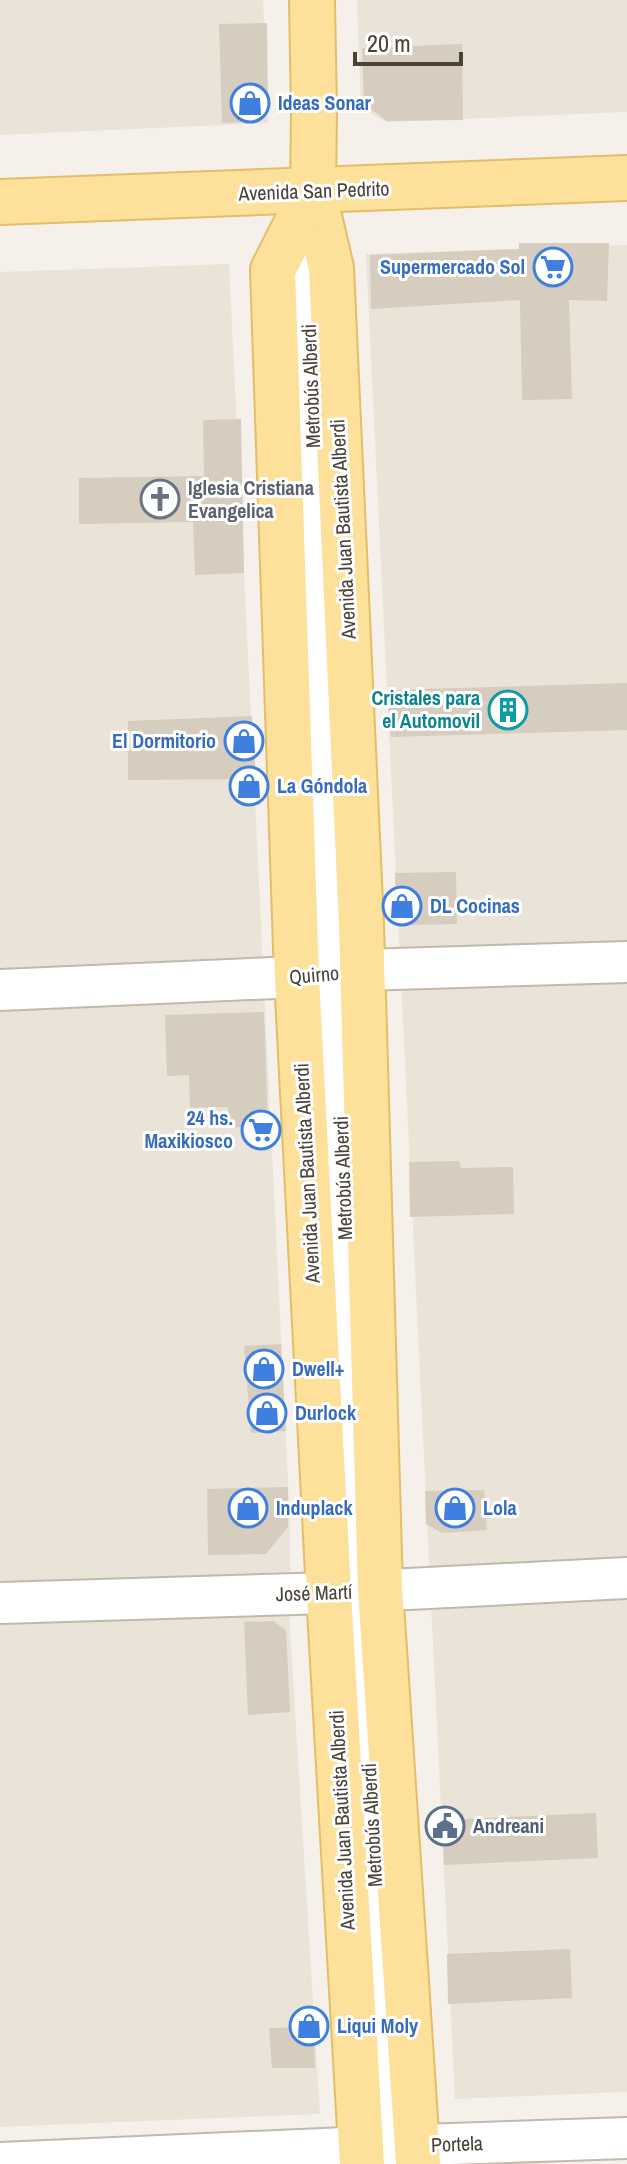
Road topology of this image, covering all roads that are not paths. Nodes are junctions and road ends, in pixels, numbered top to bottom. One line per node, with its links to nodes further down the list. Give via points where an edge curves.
1 (312, 0): 3 (main road, Avenida Juan Bautista Alberdi)
2 (627, 178): 3 (main road, Avenida San Pedrito)
3 (313, 191): 4 (main road, Avenida San Pedrito); 6 (main road, Avenida Juan Bautista Alberdi, via 331,268); 6 (main road, Avenida Juan Bautista Alberdi, via 273,270)
4 (0, 202)
5 (627, 962): 6 (street, Quirno)
6 (332, 974): 7 (street, Quirno); 9 (main road, Avenida Juan Bautista Alberdi); 9 (main road, Avenida Juan Bautista Alberdi)
7 (0, 990)
8 (627, 1578): 9 (street, José Martí)
9 (356, 1591): 10 (street, José Martí); 12 (main road, Avenida Juan Bautista Alberdi)
10 (0, 1603)
11 (627, 2138): 12 (street, Portela)
12 (390, 2155): 13 (street, Portela)
13 (0, 2163)

